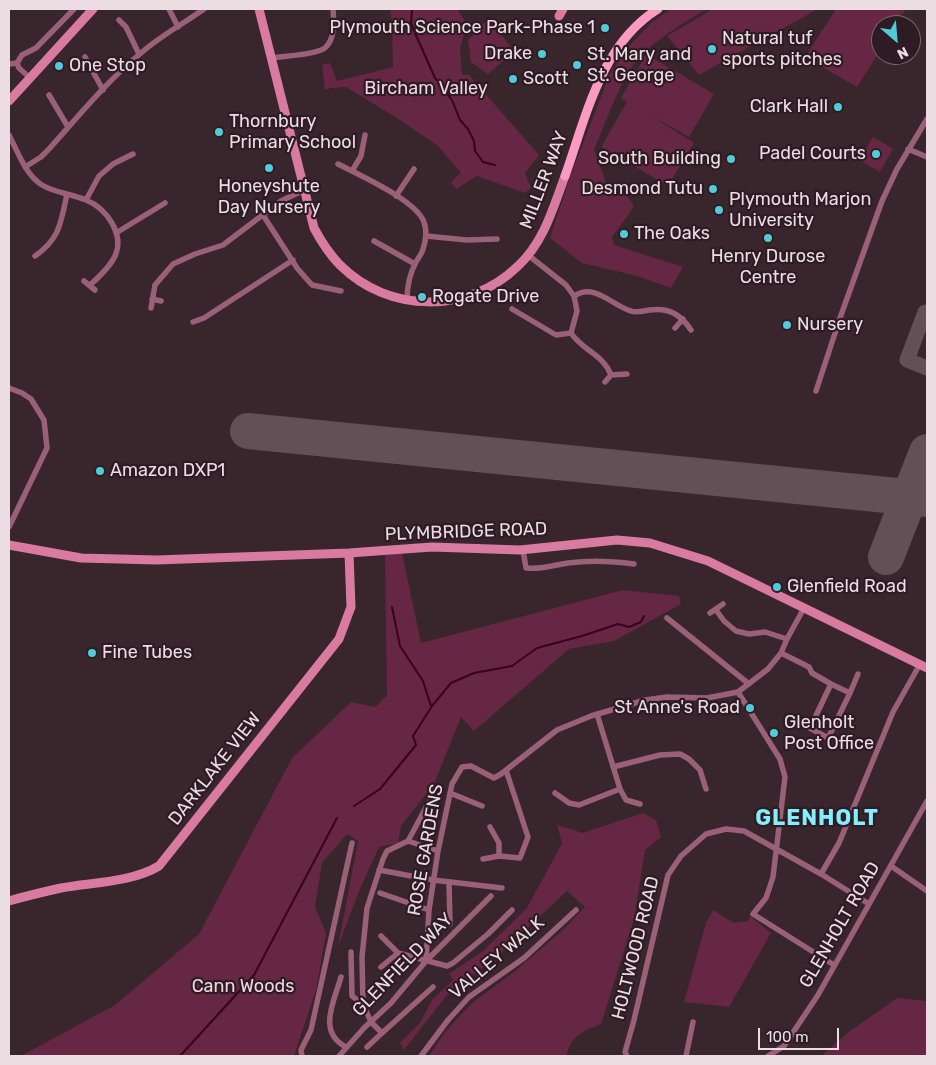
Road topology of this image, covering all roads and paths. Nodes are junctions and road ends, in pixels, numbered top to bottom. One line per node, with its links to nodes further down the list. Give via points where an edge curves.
1 (74, 9): 13 (street)
2 (93, 9): 15 (street)
3 (169, 9): 9 (street)
4 (204, 9): 9 (street)
5 (259, 9): 12 (street, MILLER WAY)
6 (333, 9): 12 (street, via 333,33 326,47)
7 (655, 11): 30 (main road, MILLER WAY, via 623,41 607,64)
8 (119, 20): 10 (street)
9 (178, 27): 10 (street)
10 (139, 54): 16 (street)
11 (84, 57): 16 (street)
12 (271, 58): 31 (street, MILLER WAY)
13 (17, 63): 14 (street); 15 (street)
14 (9, 64)
15 (30, 78): 18 (street)
16 (103, 90): 20 (street)
17 (49, 95): 20 (street)
18 (9, 101)
19 (927, 119): 23 (street)
20 (68, 127): 27 (street, via 41,157)
21 (9, 135): 27 (street)
22 (365, 136): 29 (street, via 361,156)
23 (908, 149): 25 (street); 62 (street, via 882,201)
24 (133, 154): 34 (street, via 99,176)
25 (927, 157)
26 (338, 164): 29 (street)
27 (25, 167): 32 (street, via 42,185)
28 (414, 169): 33 (street)
29 (352, 171): 33 (street)
30 (564, 176): 41 (street, MILLER WAY, via 544,231)
31 (304, 190): 36 (street, via 291,195); 50 (street, MILLER WAY, via 314,228 340,265 361,282)
32 (67, 194): 34 (street); 42 (street, via 56,236)
33 (396, 196): 38 (street, via 417,210 424,222)
34 (86, 200): 37 (street, via 102,210)
35 (165, 203): 37 (street)
36 (263, 216): 43 (street); 48 (street, via 223,245 173,264 155,285)
37 (116, 233): 45 (street, via 118,245 114,258 92,287)
38 (426, 236): 39 (street); 44 (street)
39 (497, 239)
40 (374, 241): 44 (street)
41 (528, 255): 47 (street); 50 (street, MILLER WAY, via 498,282 470,296 442,302)
42 (35, 256)
43 (292, 260): 46 (street, via 312,286); 53 (street, via 204,318 196,321)
44 (415, 264): 50 (street)
45 (84, 281)
46 (341, 291)
47 (574, 296): 54 (street, via 587,292 632,312 665,309); 57 (street, via 578,311)
48 (152, 299): 49 (street); 51 (street)
49 (161, 300)
50 (407, 300)
51 (151, 308)
52 (512, 309): 57 (street, via 523,312 556,335)
53 (196, 313)
54 (683, 319): 55 (street); 56 (street)
55 (676, 328)
56 (691, 330)
57 (571, 333): 58 (street, via 581,346 604,361)
58 (611, 374): 59 (street); 60 (street)
59 (627, 374)
60 (605, 382)
61 (9, 388): 63 (street, via 31,399 40,413 44,420 47,448)
62 (816, 391)
63 (9, 527)
64 (9, 546): 66 (street, PLYMBRIDGE ROAD, via 81,558 157,560)
65 (524, 550): 66 (street, PLYMBRIDGE ROAD, via 432,546); 67 (street, via 526,568 538,570 568,563 605,561); 69 (street, PLYMBRIDGE ROAD, via 616,540 650,543 708,562)
66 (349, 553): 108 (street, DARKLAKE VIEW, via 351,607 339,639 159,866 132,878 61,888)
67 (634, 564)
68 (723, 604): 70 (street)
69 (804, 608): 73 (street); 75 (street, PLYMBRIDGE ROAD)
70 (716, 610): 71 (street); 73 (street, via 736,631 749,634 765,632)
71 (710, 613)
72 (667, 618): 77 (street)
73 (787, 639): 74 (street)
74 (781, 653): 77 (street); 78 (street, via 808,667)
75 (924, 666): 101 (street, via 893,712 839,843)
76 (858, 674): 80 (street)
77 (749, 684): 79 (street)
78 (830, 684): 80 (street); 80 (street, via 810,728 828,738)
79 (738, 692): 81 (street, via 707,698 645,700); 95 (street, via 780,759 785,778)
80 (850, 693)
81 (597, 714): 82 (street); 83 (street, via 557,730)
82 (613, 766): 84 (street); 85 (street, via 680,754 700,770)
83 (506, 770): 86 (street, ROSE GARDENS, via 494,778 471,766 462,767); 97 (street, via 528,837 520,858)
84 (620, 789): 87 (street, via 579,805 569,803); 90 (street, via 626,800)
85 (706, 789)
86 (450, 793): 91 (street); 96 (street, ROSE GARDENS)
87 (555, 793)
88 (430, 800): 93 (street)
89 (927, 801): 99 (street, GLENHOLT ROAD)
90 (640, 804)
91 (482, 806)
92 (490, 827): 97 (street, via 499,843)
93 (408, 841): 96 (street); 100 (street, via 387,851)
94 (352, 843): 128 (street, via 311,1030)
95 (777, 849): 101 (street, HOLTWOOD ROAD); 118 (street, via 766,898 753,914); 131 (street, HOLTWOOD ROAD, via 744,831 726,829 706,834 681,856 668,875 625,1052)
96 (438, 851): 102 (street, ROSE GARDENS)
97 (499, 856): 98 (street)
98 (483, 859)
99 (891, 866): 105 (street); 109 (street, GLENHOLT ROAD)
100 (379, 870): 102 (street); 122 (street, via 367,908 362,957)
101 (821, 874): 109 (street, HOLTWOOD ROAD)
102 (433, 880): 103 (street); 110 (street, ROSE GARDENS)
103 (449, 882): 104 (street); 113 (street)
104 (502, 888)
105 (927, 891)
106 (380, 893): 110 (street)
107 (490, 896): 117 (street, GLENFIELD WAY)
108 (9, 901)
109 (869, 904): 118 (street, GLENHOLT ROAD)
110 (429, 910): 117 (street, ROSE GARDENS)
111 (512, 910): 117 (street, via 453,963 447,966)
112 (576, 910): 130 (street, VALLEY WALK, via 524,958 469,997)
113 (450, 924)
114 (381, 936): 116 (street)
115 (350, 952): 122 (street, via 352,996)
116 (398, 953): 117 (street); 119 (street)
117 (426, 961): 123 (street, GLENFIELD WAY)
118 (834, 965): 133 (street, GLENHOLT ROAD, via 792,1035 784,1046)
119 (381, 968)
120 (341, 977): 127 (street, via 329,1024 332,1036)
121 (433, 987): 125 (street)
122 (363, 1004): 123 (street)
123 (371, 1022): 125 (street); 127 (street, GLENFIELD WAY)
124 (693, 1022): 132 (street)
125 (382, 1033): 126 (street)
126 (368, 1046)
127 (346, 1047): 129 (street, GLENFIELD WAY)
128 (301, 1055)
129 (339, 1056)
130 (421, 1056)
131 (627, 1056)
132 (686, 1056)
133 (768, 1056)

